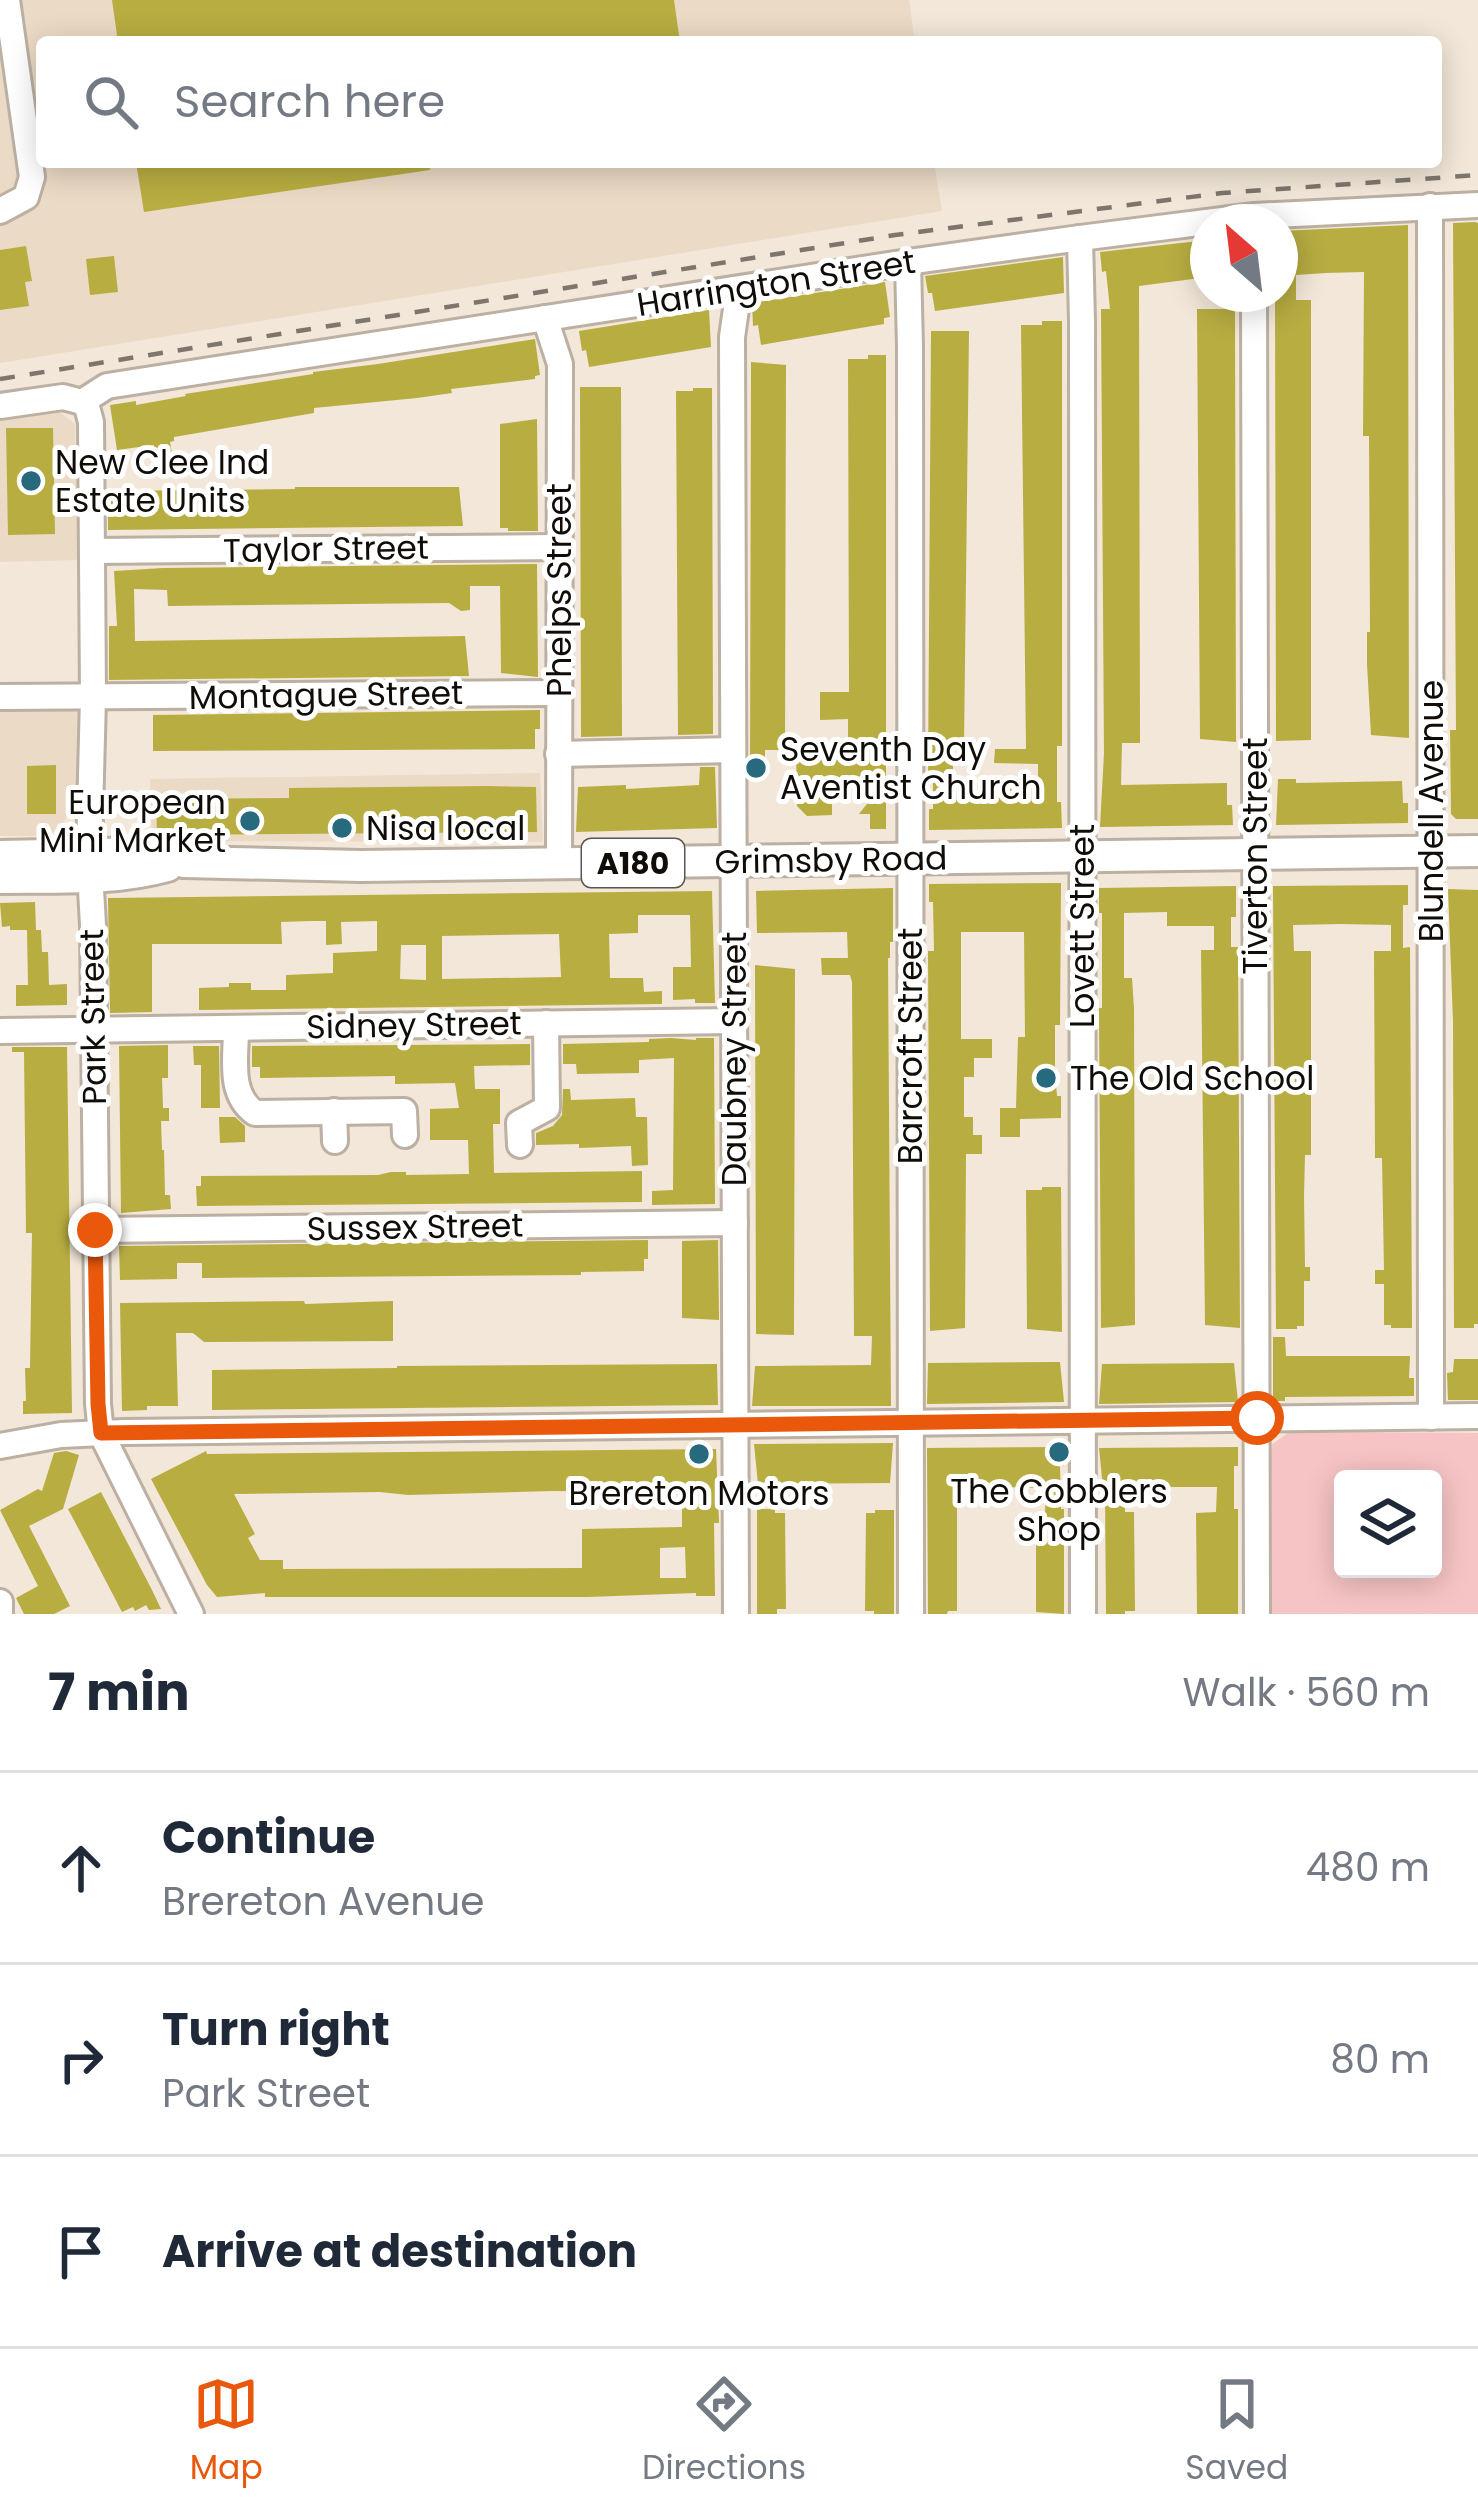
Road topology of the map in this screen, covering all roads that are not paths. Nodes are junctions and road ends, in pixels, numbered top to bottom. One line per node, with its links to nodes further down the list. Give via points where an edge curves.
1 (7, 0): 4 (street, via 32,177 26,196)
2 (1478, 205): 3 (street, Harrington Street)
3 (1430, 206): 5 (street, Harrington Street); 22 (street, Blundell Avenue)
4 (0, 211)
5 (1298, 216)
6 (1190, 226): 7 (street, Harrington Street)
7 (1080, 238): 8 (street, Harrington Street); 25 (street, Lovett Street)
8 (908, 262): 9 (street, Harrington Street); 26 (street, Barcroft Street)
9 (735, 289): 11 (street, Harrington Street); 19 (street, Daubney Street)
10 (1254, 312): 23 (street, Tiverton Street)
11 (545, 318): 12 (street, Harrington Street, via 107,386); 14 (street, Phelps Street, via 560,364)
12 (82, 402): 13 (street, Harrington Street); 15 (street, Park Street, via 91,422)
13 (0, 406)
14 (559, 547): 15 (street, Taylor Street); 16 (street, Phelps Street)
15 (92, 551): 17 (street, Park Street)
16 (559, 693): 17 (street, Montague Street); 20 (street, Phelps Street)
17 (93, 697): 18 (street, Montague Street); 29 (street, Park Street)
18 (0, 698)
19 (733, 750): 20 (street); 27 (street, Daubney Street)
20 (558, 754): 28 (street, Phelps Street)
21 (1478, 851): 22 (main road, Grimsby Road / A180)
22 (1431, 852): 23 (main road, Grimsby Road / A180); 43 (street, Blundell Avenue)
23 (1255, 853): 25 (main road, Grimsby Road / A180); 44 (street, Tiverton Street)
24 (0, 856): 29 (main road, A180)
25 (1082, 857): 26 (main road, Grimsby Road / A180); 45 (street, Lovett Street)
26 (911, 859): 27 (main road, Grimsby Road / A180); 46 (street, Barcroft Street)
27 (733, 861): 28 (main road, Grimsby Road / A180); 31 (street, Daubney Street)
28 (559, 864): 29 (main road, Grimsby Road / A180)
29 (89, 866): 30 (main road, A180); 35 (street, Park Street)
30 (0, 878)
31 (735, 1021): 32 (street, Sidney Street); 40 (street, Daubney Street)
32 (546, 1024): 33 (street, Sidney Street); 39 (street, via 547,1108 519,1124)
33 (236, 1028): 35 (street, Sidney Street); 36 (street, via 241,1103 254,1112)
34 (0, 1030): 35 (street, Sidney Street)
35 (94, 1030): 41 (street, Park Street)
36 (334, 1112): 37 (street, via 404,1111); 38 (street)
37 (405, 1135)
38 (335, 1141)
39 (520, 1144)
40 (735, 1223): 41 (street, Sussex Street); 47 (street, Daubney Street)
41 (95, 1230): 48 (street, Park Street)
42 (1478, 1416): 43 (street)
43 (1431, 1417): 44 (street)
44 (1257, 1418): 45 (street); 56 (street, Tiverton Street)
45 (1082, 1422): 46 (street); 55 (street, Lovett Street)
46 (910, 1423): 47 (street); 54 (street, Barcroft Street)
47 (736, 1426): 48 (street); 53 (street, Daubney Street)
48 (101, 1433): 49 (street); 52 (street, Park Street)
49 (0, 1447)
50 (0, 1602): 51 (street)
51 (0, 1613)
52 (191, 1614)
53 (736, 1614)
54 (910, 1614)
55 (1083, 1614)
56 (1257, 1614)

